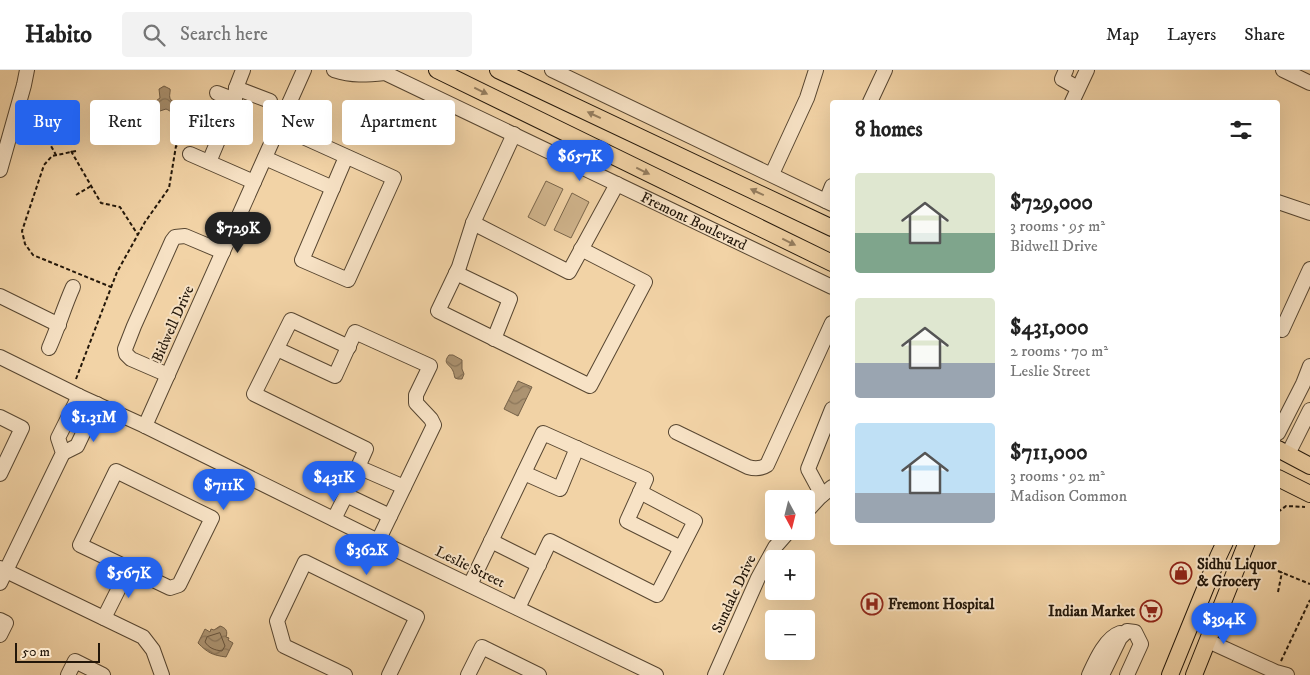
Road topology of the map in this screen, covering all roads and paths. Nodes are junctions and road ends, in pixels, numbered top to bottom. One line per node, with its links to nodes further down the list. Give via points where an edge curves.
1 (27, 70): 22 (street)
2 (243, 70): 17 (street)
3 (304, 70): 19 (street, Bidwell Drive)
4 (334, 70): 23 (street, Fremont Boulevard, via 347,74 385,73)
5 (437, 70): 48 (main road, Fremont Boulevard, one-way to 48)
6 (498, 70): 44 (main road, one-way to 6)
7 (552, 70): 13 (street)
8 (816, 70): 34 (street, via 807,98)
9 (885, 70): 20 (street)
10 (1066, 70): 15 (street, via 1062,79)
11 (1087, 70): 15 (street)
12 (1283, 70): 14 (street)
13 (567, 73): 34 (street)
14 (1310, 83)
15 (1078, 88): 21 (street)
16 (217, 93): 17 (street)
17 (235, 94): 18 (street); 32 (street)
18 (265, 100)
19 (291, 100)
20 (872, 100)
21 (1073, 100)
22 (12, 127): 28 (path, via 46,137); 33 (street)
23 (514, 134): 36 (street, Fremont Boulevard); 43 (street)
24 (271, 145): 31 (street, Bidwell Drive)
25 (320, 145): 30 (street)
26 (72, 151): 27 (path); 28 (path); 37 (path)
27 (76, 151)
28 (56, 154): 53 (path, via 44,165 22,231 25,244 33,255)
29 (190, 154): 32 (street); 45 (path, via 176,146 169,188)
30 (346, 157): 38 (street); 38 (street, via 394,178 348,280 302,260)
31 (265, 158): 35 (street, Bidwell Drive); 38 (street)
32 (209, 162): 35 (street)
33 (0, 170)
34 (772, 174): 40 (street)
35 (254, 182): 47 (street, Bidwell Drive)
36 (616, 184): 46 (street); 51 (street, Fremont Boulevard)
37 (91, 186): 39 (path); 45 (path, via 101,203 120,206)
38 (333, 188)
39 (76, 195)
40 (829, 202)
41 (1280, 203): 42 (street)
42 (1310, 214)
43 (473, 223): 46 (street, via 569,272); 50 (street)
44 (830, 227)
45 (138, 235): 53 (path)
46 (581, 249): 58 (street, via 645,282 590,386)
47 (223, 252): 64 (street, Bidwell Drive); 64 (street, via 185,236 175,237 172,241 125,349 131,359)
48 (830, 262)
49 (1310, 269): 57 (street)
50 (456, 272): 58 (street, via 510,299); 58 (street, via 438,311)
51 (830, 286)
52 (73, 287): 55 (street)
53 (111, 287): 65 (path)
54 (0, 296): 55 (street)
55 (59, 325): 60 (street)
56 (830, 327): 72 (street, via 767,465 755,469 748,467)
57 (1280, 329)
58 (494, 339)
59 (349, 347): 61 (street, via 291,320); 61 (street, via 335,376); 82 (street, via 356,332 430,366 416,395 416,403 434,425)
60 (49, 348)
61 (277, 349): 78 (street, via 254,394 366,449)
62 (0, 357): 65 (street, Leslie Street)
63 (1310, 366): 71 (street)
64 (168, 375): 70 (street, Bidwell Drive)
65 (75, 394): 66 (street, Leslie Street); 75 (street, via 58,438)
66 (97, 404): 70 (street, Leslie Street); 75 (street, via 76,446)
67 (1310, 410): 74 (street)
68 (830, 414): 83 (street, via 808,469)
69 (0, 417): 80 (street, via 22,428)
70 (145, 426): 91 (street, Leslie Street)
71 (1280, 429)
72 (676, 432)
73 (577, 448): 79 (street, via 543,432); 79 (street, via 560,489); 84 (street, via 646,479)
74 (1283, 452): 76 (main road); 77 (main road)
75 (63, 453): 102 (street)
76 (1280, 466)
77 (1310, 466)
78 (358, 467): 82 (street); 86 (street)
79 (524, 473): 94 (street)
80 (0, 474)
81 (1280, 477): 85 (main road)
82 (404, 487): 90 (street)
83 (827, 491): 87 (street)
84 (640, 492): 97 (street, via 695,520); 97 (street, via 626,521)
85 (1310, 494)
86 (346, 495): 90 (street); 91 (street)
87 (815, 503)
88 (1310, 509): 89 (path, via 1286,506)
89 (1280, 510)
90 (390, 516): 93 (street)
91 (334, 519): 93 (street, Leslie Street)
92 (781, 540): 123 (street, Sundale Drive, via 758,578)
93 (378, 541): 104 (street, Leslie Street)
94 (491, 541): 98 (street); 104 (street)
95 (1224, 545): 127 (main road)
96 (1247, 545): 112 (main road)
97 (681, 548): 98 (street, via 657,595 550,541)
98 (539, 565): 107 (street)
99 (129, 568): 99 (street, via 170,588 179,585 212,518 116,471 80,545); 108 (street)
100 (1278, 570): 101 (path)
101 (1282, 572): 103 (path); 105 (path)
102 (2, 574): 108 (street)
103 (1310, 584)
104 (470, 585): 107 (street, Leslie Street)
105 (1278, 592)
106 (1310, 600): 113 (path)
107 (518, 608): 122 (street, Leslie Street)
108 (104, 618): 117 (street, via 143,637 153,650)
109 (0, 620): 111 (street, via 6,623)
110 (1127, 630): 124 (street, via 1114,635 1100,652); 125 (street); 126 (street, via 1134,632 1141,644)
111 (0, 635)
112 (1208, 641): 113 (street, via 1276,672); 128 (main road)
113 (1284, 669)
114 (322, 670): 118 (street); 119 (street, via 284,646 277,622 305,562 417,617)
115 (68, 675): 116 (street, via 75,661)
116 (103, 675)
117 (162, 675)
118 (346, 675)
119 (389, 675)
120 (468, 675): 121 (street, via 482,647)
121 (539, 675)
122 (656, 675)
123 (716, 675)
124 (1090, 675)
125 (1102, 675)
126 (1126, 675)
127 (1170, 675)
128 (1194, 675)

